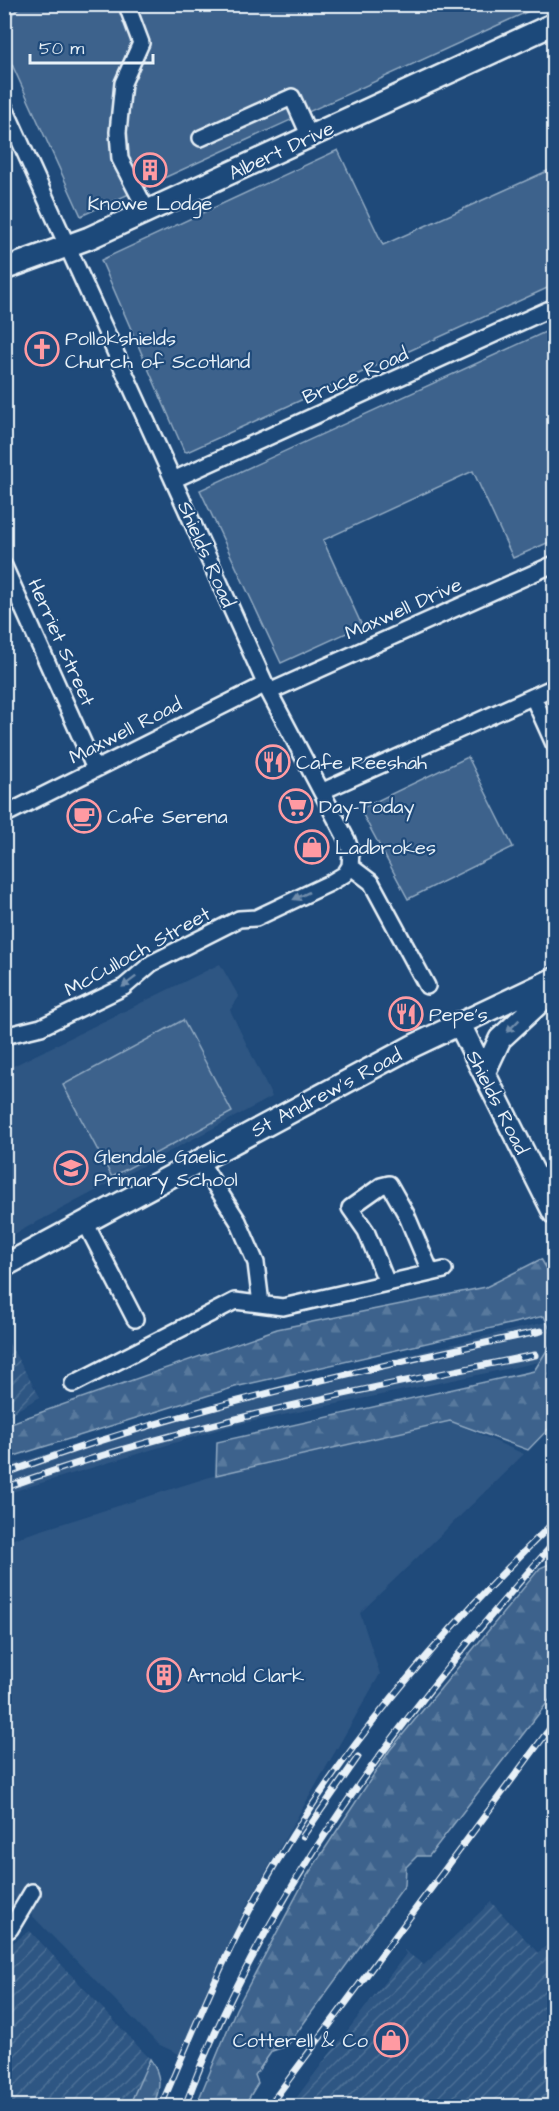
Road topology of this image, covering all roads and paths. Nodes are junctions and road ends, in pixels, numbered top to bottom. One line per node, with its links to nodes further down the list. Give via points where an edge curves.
1 (129, 11): 6 (street, via 141,43 123,83 118,149)
2 (555, 24): 4 (street, Albert Drive)
3 (4, 106): 7 (street, Shields Road)
4 (309, 137): 5 (street, via 292,97); 6 (street, Albert Drive)
5 (201, 138)
6 (147, 211): 7 (street, Albert Drive)
7 (68, 247): 8 (street, Albert Drive); 10 (street, Shields Road)
8 (4, 269)
9 (555, 307): 10 (street, Bruce Road)
10 (173, 480): 14 (street, Shields Road)
11 (555, 564): 14 (street, Maxwell Drive)
12 (4, 566): 17 (street, Herriet Street)
13 (555, 687): 15 (street)
14 (267, 688): 17 (street, Maxwell Road); 18 (street, Shields Road)
15 (533, 697): 16 (street); 18 (street)
16 (555, 744)
17 (95, 769): 19 (street, Maxwell Road)
18 (323, 791): 20 (street, Shields Road, via 347,840)
19 (4, 815)
20 (350, 866): 22 (street, via 371,882); 25 (street, McCulloch Street, one-way to 25, via 330,883 256,918 239,920 152,963 124,987 41,1027)
21 (555, 979): 24 (street, St Andrew's Road)
22 (427, 986)
23 (555, 989): 26 (street, one-way to 26, via 506,1033)
24 (459, 1023): 26 (street, Shields Road); 27 (street, St Andrew's Road)
25 (4, 1036)
26 (484, 1073): 28 (street, Shields Road)
27 (199, 1160): 29 (street, St Andrew's Road); 32 (street, via 238,1221 256,1263)
28 (555, 1213)
29 (85, 1222): 30 (street, St Andrew's Road); 33 (street)
30 (4, 1266)
31 (387, 1283): 31 (street, via 366,1231 350,1208 389,1184 438,1271); 32 (street, via 283,1306)
32 (261, 1304): 34 (street, via 235,1301)
33 (135, 1319)
34 (73, 1384)
35 (32, 1892): 36 (street, via 10,1929)
36 (4, 1932)

